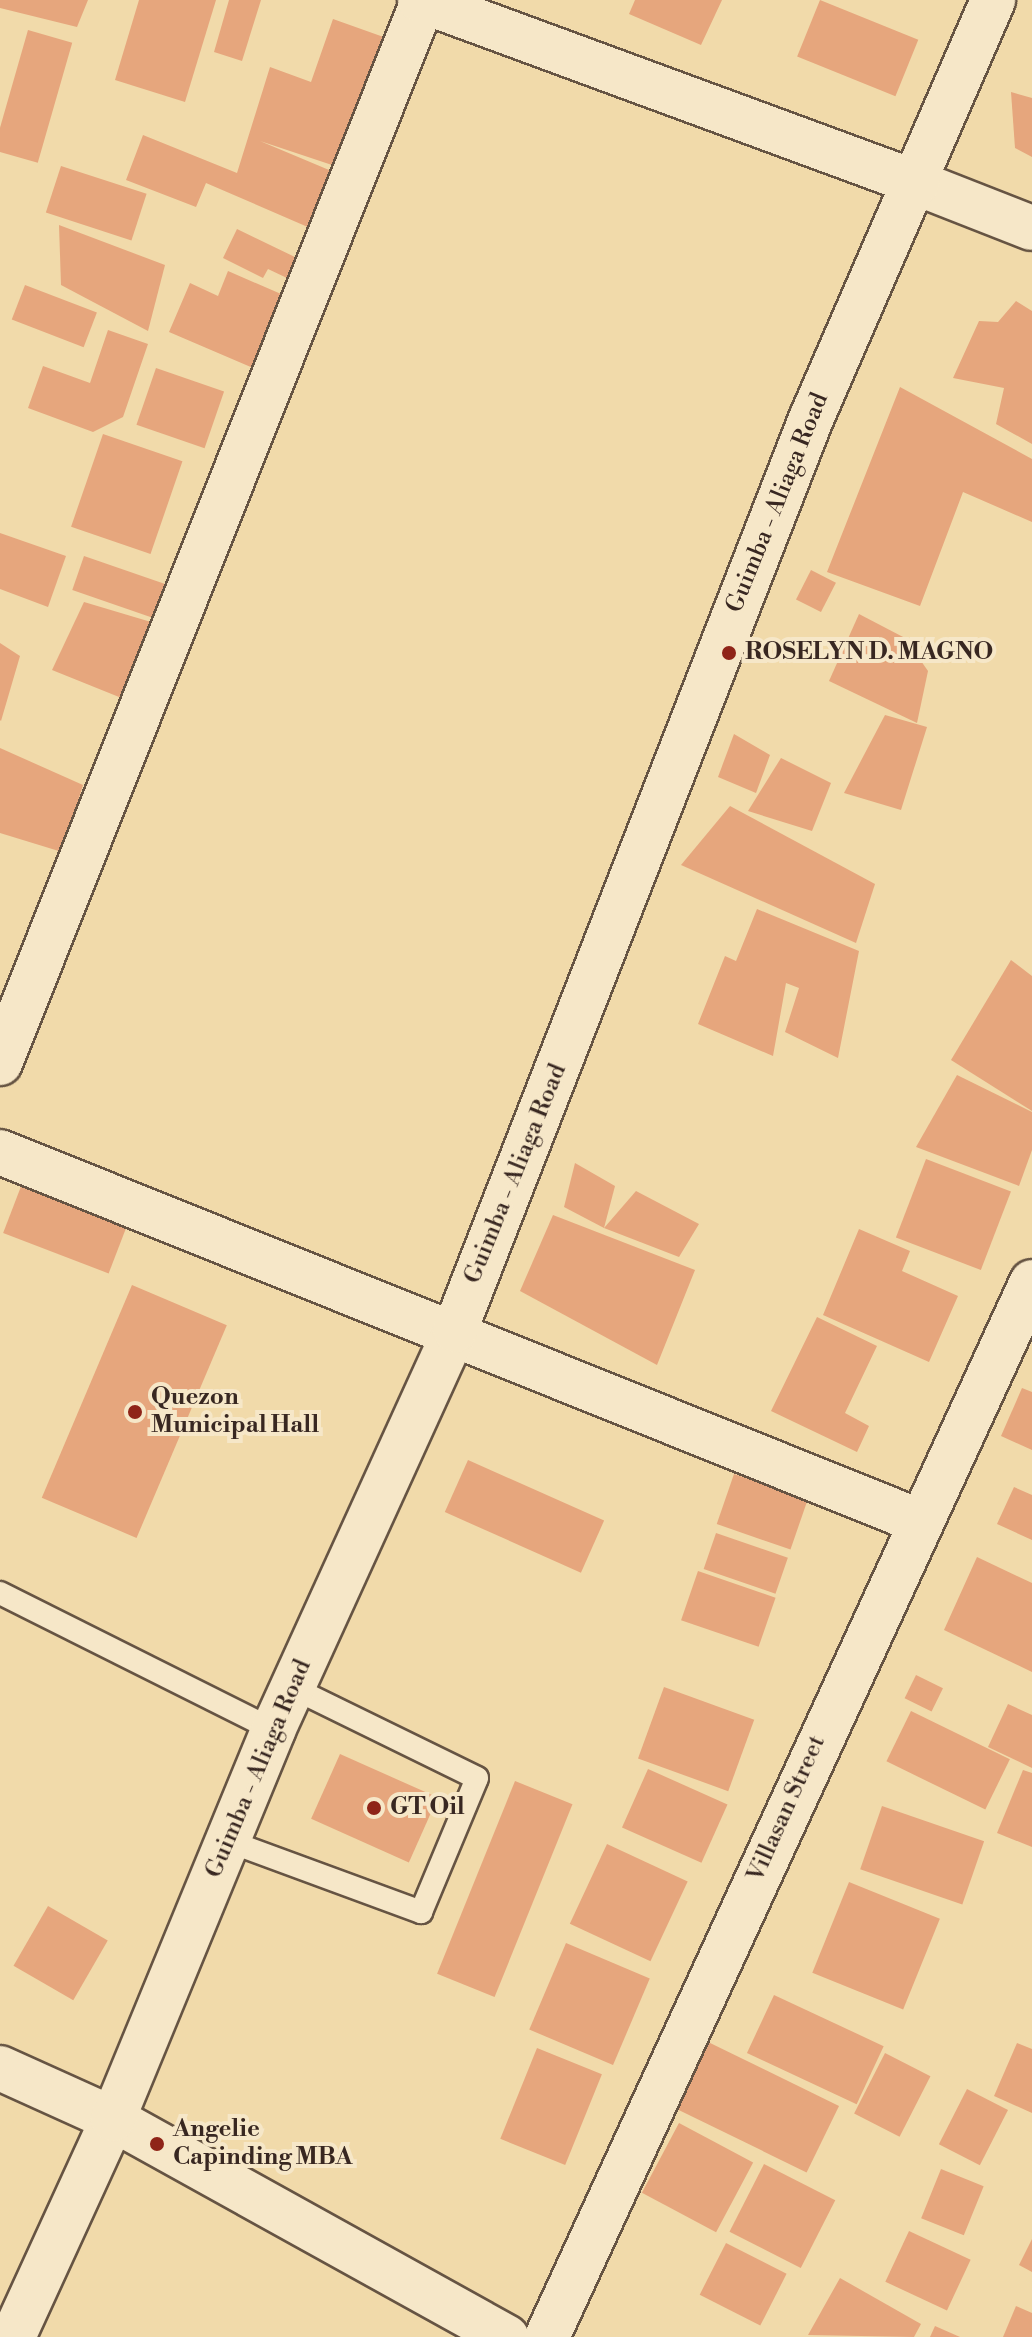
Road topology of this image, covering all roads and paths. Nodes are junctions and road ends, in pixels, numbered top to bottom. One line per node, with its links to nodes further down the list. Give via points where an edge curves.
1 (993, 0): 3 (street, Guimba - Aliaga Road)
2 (421, 1): 3 (street); 5 (street)
3 (917, 183): 4 (street); 8 (street, Guimba - Aliaga Road, via 811,419 707,675)
4 (1032, 228)
5 (0, 1063)
6 (2, 1158): 8 (street)
7 (1032, 1282): 9 (street, Villasan Street)
8 (455, 1330): 9 (street); 11 (street, Guimba - Aliaga Road)
9 (921, 1522): 18 (street, Villasan Street)
10 (0, 1593): 12 (lane)
11 (293, 1688): 12 (street, Guimba - Aliaga Road); 13 (lane, via 477,1778 421,1912)
12 (273, 1730): 13 (street, Guimba - Aliaga Road)
13 (228, 1841): 15 (street, Guimba - Aliaga Road)
14 (0, 2068): 15 (street)
15 (113, 2119): 16 (street, Guimba - Aliaga Road); 17 (street)
16 (13, 2337)
17 (507, 2337)
18 (547, 2337)

